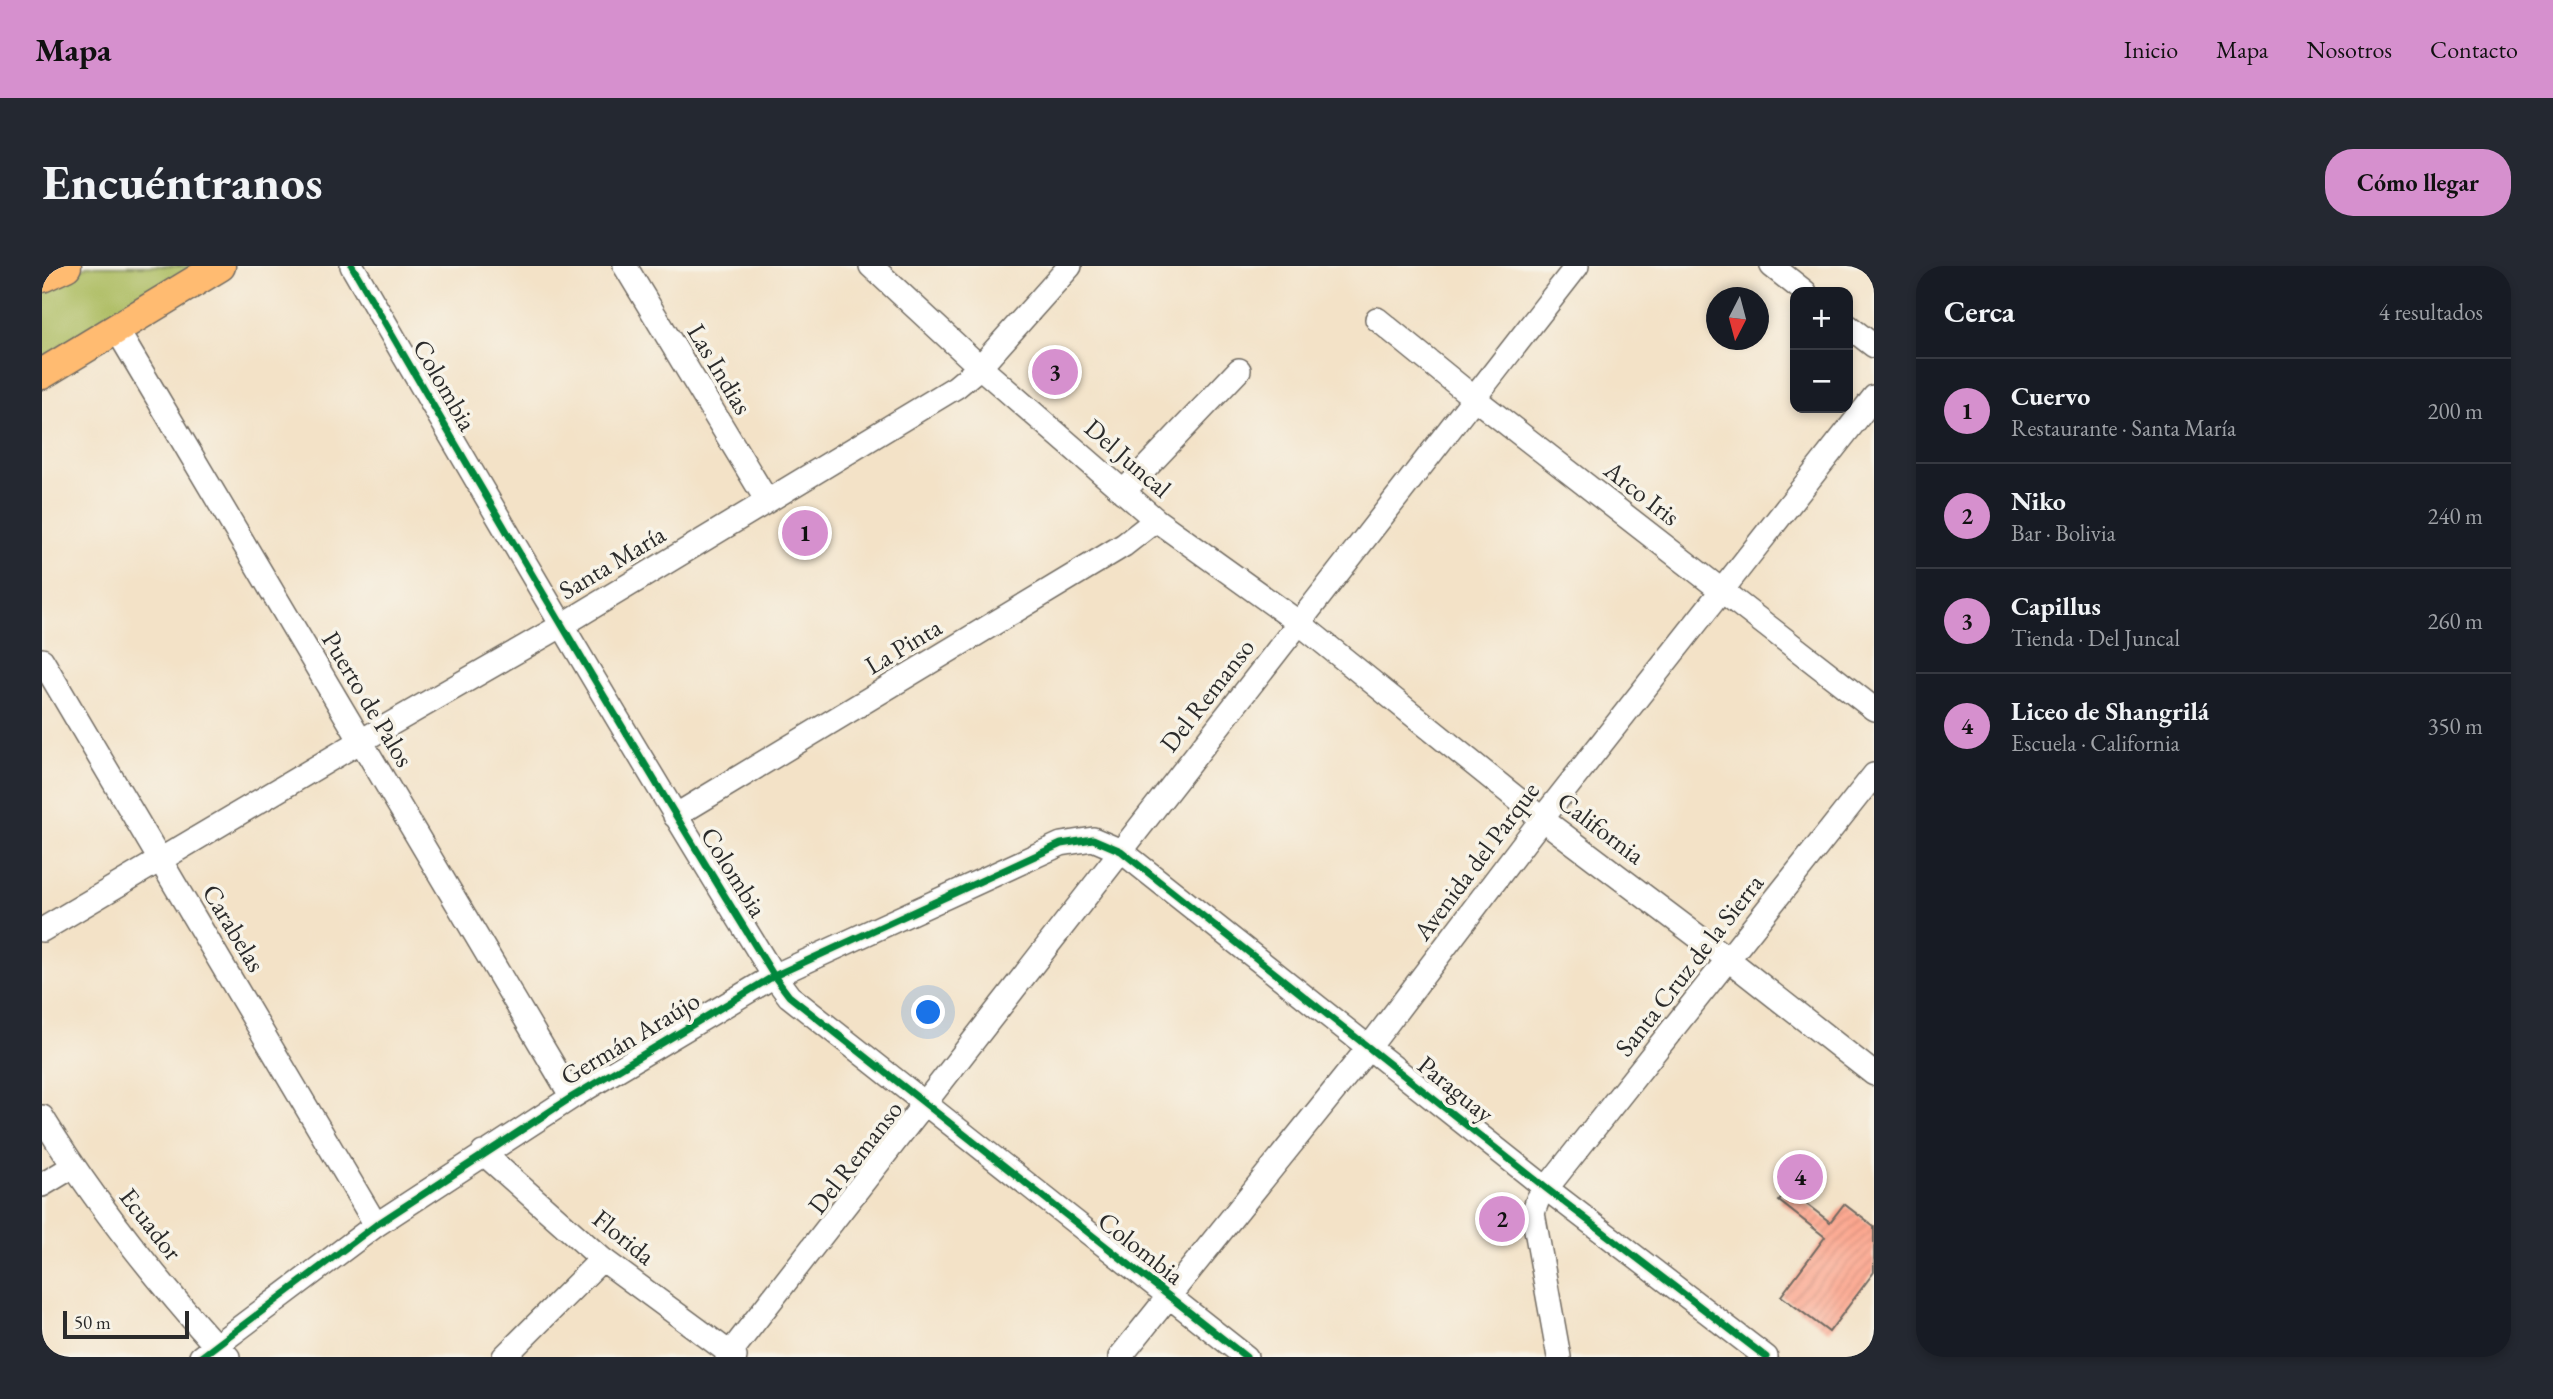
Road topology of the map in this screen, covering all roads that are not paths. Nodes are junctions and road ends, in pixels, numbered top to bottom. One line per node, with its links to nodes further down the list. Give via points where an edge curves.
1 (66, 266): 9 (main road)
2 (220, 266): 12 (main road)
3 (352, 266): 25 (street, Colombia)
4 (625, 266): 21 (street, Las Indias)
5 (871, 266): 15 (street, Del Juncal)
6 (1070, 266): 15 (street, Santa María)
7 (1577, 266): 19 (street, Del Remanso)
8 (1772, 266): 10 (street)
9 (42, 277)
10 (1799, 287)
11 (1377, 319): 19 (street, Arco Iris)
12 (117, 330): 17 (main road); 28 (street, Puerto de Palos)
13 (1853, 330): 14 (street)
14 (1874, 346)
15 (980, 367): 20 (street, Del Juncal); 21 (street, Santa María, via 956,387)
16 (1239, 370): 20 (street)
17 (42, 374)
18 (1874, 397): 23 (street, Avenida del Parque)
19 (1474, 398): 23 (street, Arco Iris); 24 (street, Del Remanso)
20 (1123, 492): 22 (street, Del Juncal)
21 (766, 500): 25 (street, Santa María)
22 (1156, 520): 24 (street, Del Juncal); 30 (street, La Pinta, via 1124,545)
23 (1722, 591): 27 (street, Arco Iris); 31 (street, Avenida del Parque)
24 (1298, 622): 31 (street, California); 32 (street, Del Remanso)
25 (561, 626): 28 (street, Santa María); 30 (street, Colombia)
26 (42, 660): 33 (street, Carabelas)
27 (1874, 709)
28 (361, 741): 33 (street, Santa María); 39 (street, Puerto de Palos)
29 (1874, 775): 35 (street, Santa Cruz de la Sierra)
30 (675, 816): 36 (street, Colombia)
31 (1542, 819): 35 (street, California); 37 (street, Avenida del Parque)
32 (1121, 851): 36 (street, Germán Araújo, via 1093,839 1061,844); 37 (street, Paraguay); 40 (street, Del Remanso)
33 (160, 859): 34 (street, Santa María); 46 (street, Carabelas)
34 (42, 930)
35 (1729, 960): 38 (street, California); 45 (street, Santa Cruz de la Sierra)
36 (774, 976): 39 (street, Germán Araújo); 40 (street, Colombia, via 801,1007)
37 (1370, 1046): 45 (street, Paraguay); 48 (street, Avenida del Parque)
38 (1874, 1074)
39 (572, 1097): 42 (street, Germán Araújo)
40 (924, 1102): 48 (street, Colombia); 50 (street, Del Remanso)
41 (42, 1117): 43 (street, Ecuador)
42 (483, 1153): 46 (street, Germán Araújo); 47 (street, Florida)
43 (72, 1167): 44 (street); 49 (street, Ecuador)
44 (42, 1185)
45 (1547, 1189): 54 (street, Santa Cruz de la Sierra, via 1533,1213); 55 (street, Paraguay)
46 (376, 1225): 49 (street, Germán Araújo)
47 (603, 1259): 50 (street, Florida); 51 (street)
48 (1167, 1296): 52 (street, Avenida del Parque); 53 (street, Colombia)
49 (215, 1353)
50 (731, 1356)
51 (504, 1357)
52 (1120, 1357)
53 (1245, 1357)
54 (1559, 1357)
55 (1766, 1357)

